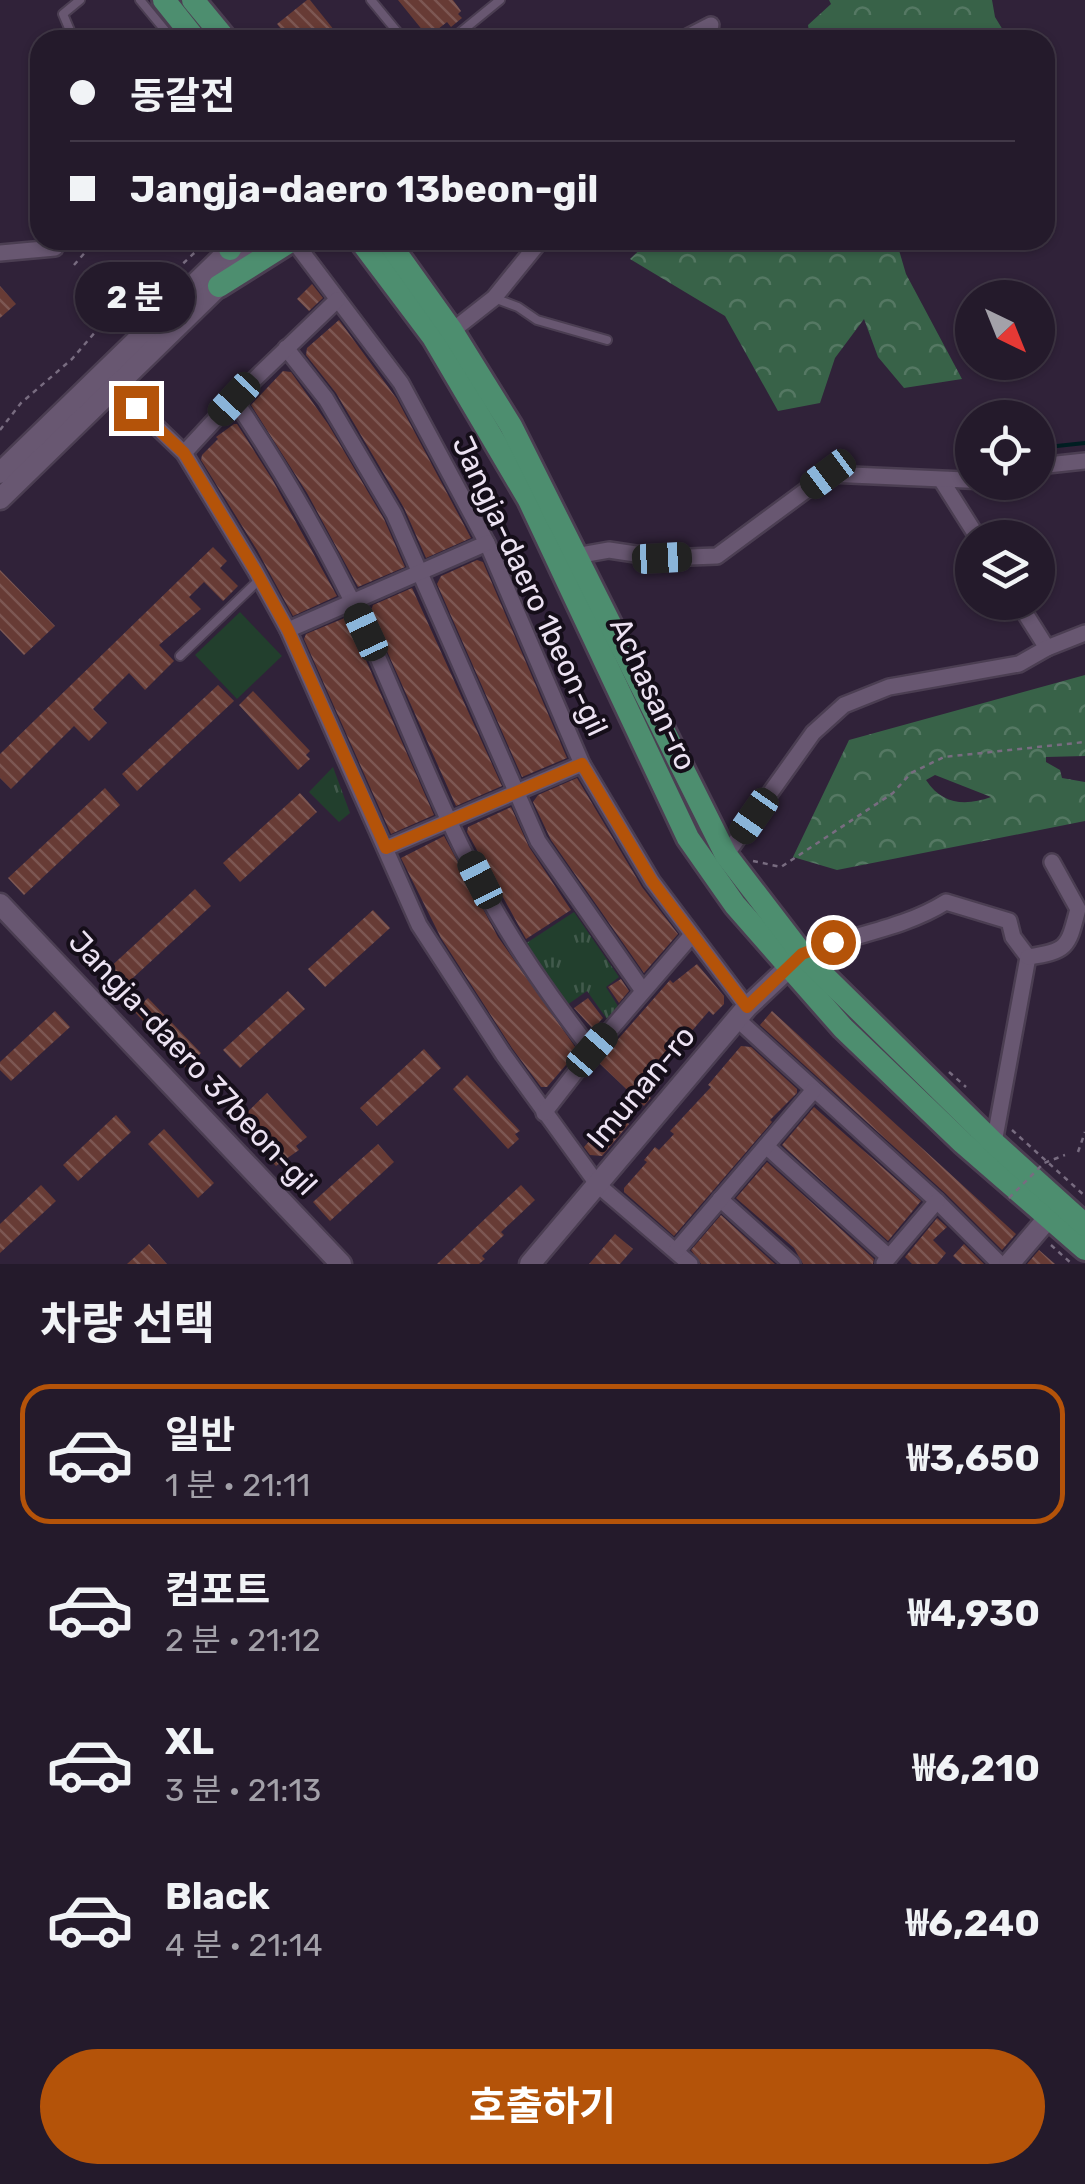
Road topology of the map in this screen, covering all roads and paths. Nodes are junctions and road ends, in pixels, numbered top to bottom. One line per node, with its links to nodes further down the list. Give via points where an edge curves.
1 (80, 0): 8 (lane, via 63,14)
2 (140, 0): 9 (lane)
3 (164, 0): 10 (main road)
4 (193, 0): 11 (main road)
5 (371, 0): 12 (lane)
6 (500, 0): 13 (lane)
7 (710, 25): 14 (street)
8 (70, 30)
9 (165, 30)
10 (188, 30)
11 (218, 30)
12 (396, 30)
13 (464, 30)
14 (701, 30)
15 (30, 249): 25 (street)
16 (87, 250): 26 (path)
17 (214, 250): 35 (path, via 144,287 102,322)
18 (221, 250): 33 (street)
19 (256, 250): 27 (street)
20 (276, 250): 27 (main road)
21 (300, 250): 29 (street, Jangja-daero 1beon-gil)
22 (368, 250): 45 (main road, Achasan-ro, via 433,337)
23 (394, 250): 30 (main road, Achasan-ro)
24 (532, 250): 28 (street)
25 (0, 253)
26 (74, 265)
27 (218, 286): 33 (street)
28 (494, 298): 30 (street); 31 (lane, via 538,320)
29 (337, 300): 32 (street); 44 (street, Jangja-daero 1beon-gil, via 401,383)
30 (452, 331): 45 (main road, Achasan-ro, via 511,426)
31 (607, 340)
32 (286, 348): 34 (street); 46 (street, via 326,399)
33 (110, 378): 36 (street); 39 (street); 42 (street)
34 (234, 399): 36 (street); 48 (street)
35 (0, 430)
36 (184, 453): 47 (street)
37 (1085, 461): 38 (street)
38 (1055, 464)
39 (0, 472)
40 (942, 481): 41 (street); 43 (street); 45 (street, via 828,474 717,556 662,558 609,550)
41 (955, 481)
42 (0, 499)
43 (967, 520)
44 (486, 543): 46 (street); 55 (street, Jangja-daero 1beon-gil)
45 (567, 559): 59 (main road, Achasan-ro); 64 (main road, Achasan-ro, via 688,838 735,905)
46 (421, 573): 48 (street); 56 (street)
47 (260, 579): 50 (street); 53 (lane)
48 (352, 602): 50 (street); 57 (street)
49 (1029, 620): 52 (street)
50 (288, 630): 58 (street)
51 (1085, 634): 52 (street)
52 (1047, 648): 59 (street, via 1019,664 889,687 844,705 812,733)
53 (180, 656)
54 (1085, 742): 59 (path, via 944,758 911,774 893,794 781,867)
55 (582, 764): 56 (street); 62 (street, Jangja-daero 1beon-gil)
56 (516, 790): 57 (street); 65 (street, via 538,841)
57 (450, 820): 58 (street); 67 (street, via 496,910)
58 (386, 848): 71 (street, via 419,925)
59 (726, 856): 64 (main road, Achasan-ro)
60 (1052, 862): 63 (street, via 1078,909 1069,943 1058,953)
61 (0, 904): 87 (street, Jangja-daero 37beon-gil)
62 (691, 936): 65 (street); 66 (street, Jangja-daero 1beon-gil)
63 (1028, 957): 64 (street, via 1008,921 946,902); 72 (street)
64 (795, 962): 66 (street, Imunan-ro); 72 (main road, Achasan-ro); 82 (main road, Achasan-ro, via 842,1028)
65 (643, 991): 67 (street)
66 (742, 1013): 70 (street, Jangja-daero 1beon-gil); 77 (street, Imunan-ro)
67 (592, 1050): 71 (street)
68 (937, 1061): 69 (path)
69 (966, 1088)
70 (813, 1091): 74 (street); 81 (street, Jangja-daero 1beon-gil)
71 (544, 1113): 77 (street)
72 (998, 1132): 78 (path); 83 (main road, Achasan-ro)
73 (1085, 1132): 75 (path)
74 (766, 1146): 80 (street); 86 (street)
75 (1078, 1152)
76 (1064, 1155): 79 (path, bridge, via 1044,1163)
77 (598, 1185): 85 (street); 88 (street, Imunan-ro)
78 (1085, 1196)
79 (1010, 1198)
80 (720, 1199): 85 (street); 90 (street)
81 (936, 1201): 86 (street); 91 (street, Jangja-daero 1beon-gil)
82 (1049, 1218): 84 (main road, Achasan-ro); 92 (street)
83 (1085, 1225)
84 (1085, 1249)
85 (676, 1251): 89 (street)
86 (886, 1261)
87 (342, 1264)
88 (530, 1264)
89 (690, 1264)
90 (792, 1264)
91 (1000, 1264)
92 (1009, 1264)

